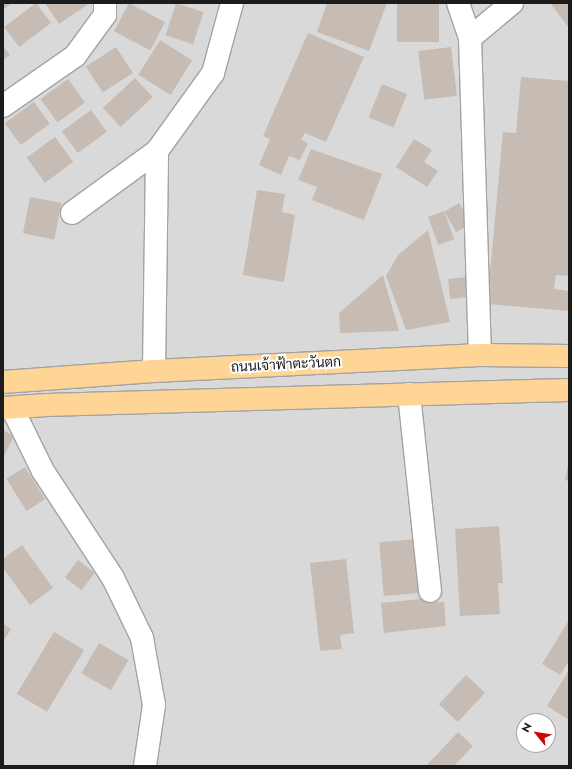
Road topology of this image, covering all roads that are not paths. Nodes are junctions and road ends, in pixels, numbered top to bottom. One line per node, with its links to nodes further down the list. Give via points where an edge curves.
1 (105, 3): 6 (street, via 105,15 75,56)
2 (232, 3): 7 (street, via 213,73)
3 (458, 3): 5 (street)
4 (512, 3): 5 (street)
5 (470, 38): 9 (street)
6 (3, 106)
7 (157, 151): 8 (street); 11 (street)
8 (72, 212)
9 (480, 354): 10 (main road, ถนนเจ้าฟ้าตะวันตก); 11 (main road, ถนนเจ้าฟ้าตะวันตก)
10 (569, 356)
11 (154, 371): 12 (main road, ถนนเจ้าฟ้าตะวันตก)
12 (3, 382)
13 (569, 390): 14 (main road)
14 (409, 394): 15 (main road); 16 (street)
15 (7, 408): 17 (street, via 43,471 113,578 142,638 154,704)
16 (430, 591)
17 (145, 766)

